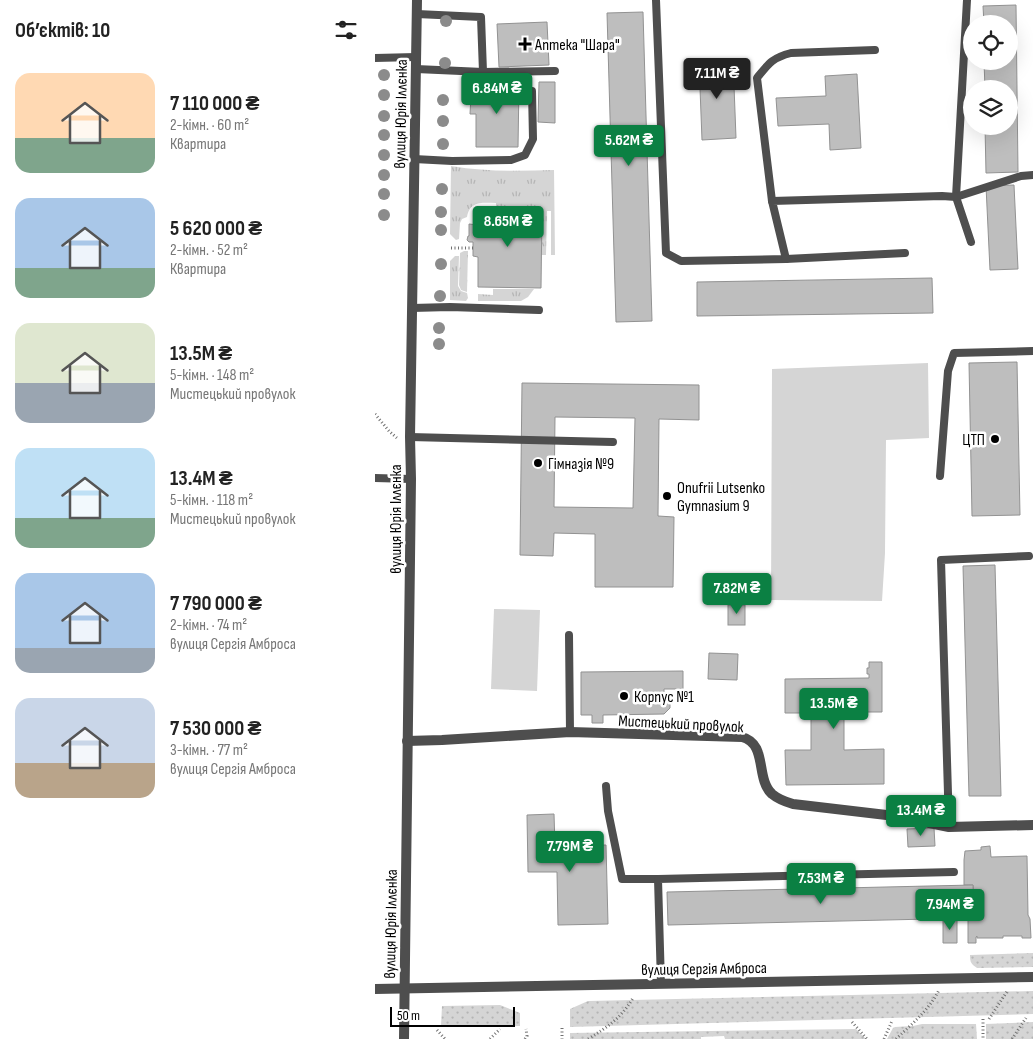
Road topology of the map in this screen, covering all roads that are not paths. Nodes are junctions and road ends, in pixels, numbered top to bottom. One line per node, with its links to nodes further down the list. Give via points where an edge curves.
1 (417, 0): 4 (street, вулиця Юрія Іллєнка)
2 (656, 0): 18 (lane, via 666,254 681,261)
3 (967, 0): 14 (lane)
4 (417, 14): 6 (street, вулиця Юрія Іллєнка); 10 (lane, via 481,18)
5 (875, 50): 15 (lane, via 791,53 769,63 757,78)
6 (416, 57): 7 (lane); 8 (street, вулиця Юрія Іллєнка)
7 (375, 58)
8 (416, 69): 10 (lane); 12 (street, вулиця Юрія Іллєнка)
9 (555, 71): 10 (lane)
10 (483, 72)
11 (532, 91): 12 (lane, via 533,140 525,155 511,160)
12 (414, 159): 19 (street, вулиця Юрія Іллєнка)
13 (1033, 175): 14 (lane)
14 (956, 197): 15 (lane); 16 (lane)
15 (772, 201): 18 (lane)
16 (971, 242)
17 (905, 253): 18 (lane)
18 (786, 259)
19 (412, 308): 20 (lane); 22 (street, вулиця Юрія Іллєнка)
20 (539, 310)
21 (1033, 351): 24 (lane, via 954,353 948,372)
22 (410, 437): 23 (lane); 26 (street, вулиця Юрія Іллєнка)
23 (613, 442)
24 (941, 476)
25 (375, 478): 26 (lane)
26 (411, 479): 30 (street, вулиця Юрія Іллєнка)
27 (1029, 556): 33 (lane, via 941,560)
28 (569, 635): 29 (lane)
29 (569, 732): 30 (street, Мистецький провулок); 33 (street, Мистецький провулок, via 746,738 757,750 766,786 779,799 793,804 895,816)
30 (407, 741): 39 (street, вулиця Юрія Іллєнка)
31 (607, 786): 35 (lane, via 608,811 622,879)
32 (1033, 825): 33 (street, Мистецький провулок)
33 (949, 827)
34 (954, 872): 35 (lane)
35 (658, 879): 37 (lane)
36 (1033, 977): 37 (street, вулиця Сергія Амброса)
37 (661, 984): 39 (street, вулиця Сергія Амброса)
38 (375, 989): 39 (street, вулиця Сергія Амброса)
39 (404, 989): 40 (street, вулиця Юрія Іллєнка)
40 (404, 1039)

